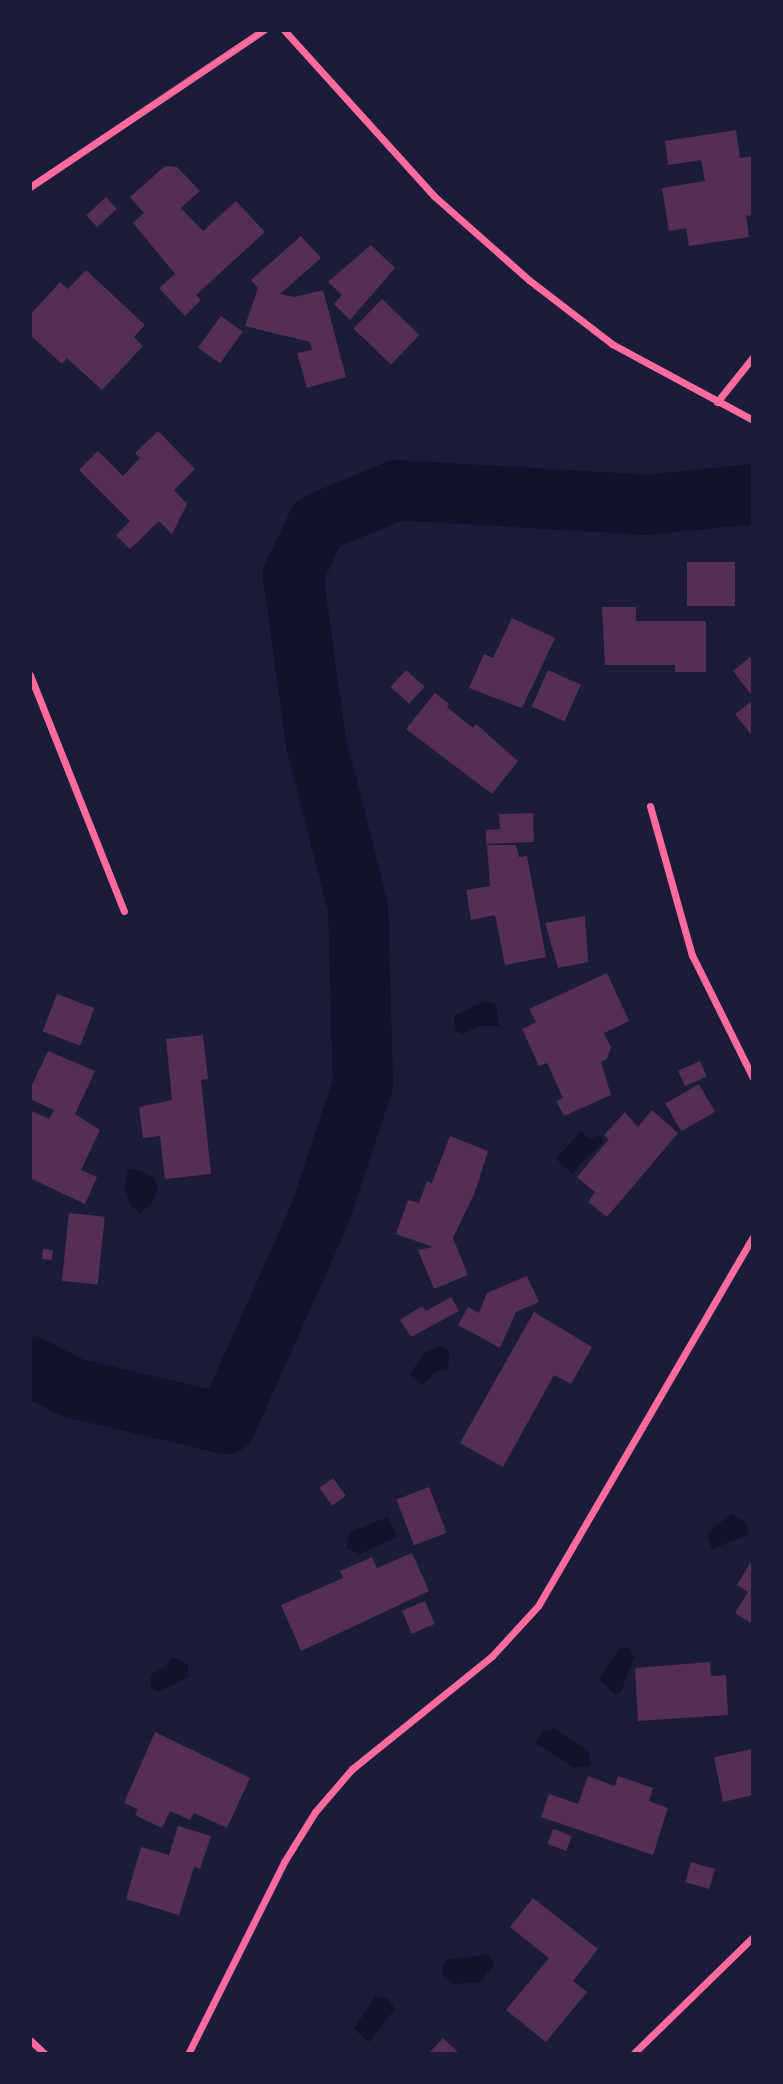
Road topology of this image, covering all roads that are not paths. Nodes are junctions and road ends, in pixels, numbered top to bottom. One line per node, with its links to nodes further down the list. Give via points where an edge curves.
1 (264, 30): 3 (street)
2 (284, 30): 5 (street, via 434,196 529,280 612,344)
3 (30, 187)
4 (753, 356): 5 (street)
5 (717, 402): 6 (street)
6 (753, 420)
7 (30, 675): 9 (street)
8 (649, 806): 10 (street, via 692,955)
9 (124, 911)
10 (753, 1079)
11 (753, 1237): 15 (street, via 538,1606 492,1656 352,1769 315,1812 284,1862)
12 (753, 1937): 16 (street)
13 (30, 2040): 14 (street)
14 (45, 2054)
15 (188, 2054)
16 (633, 2054)

